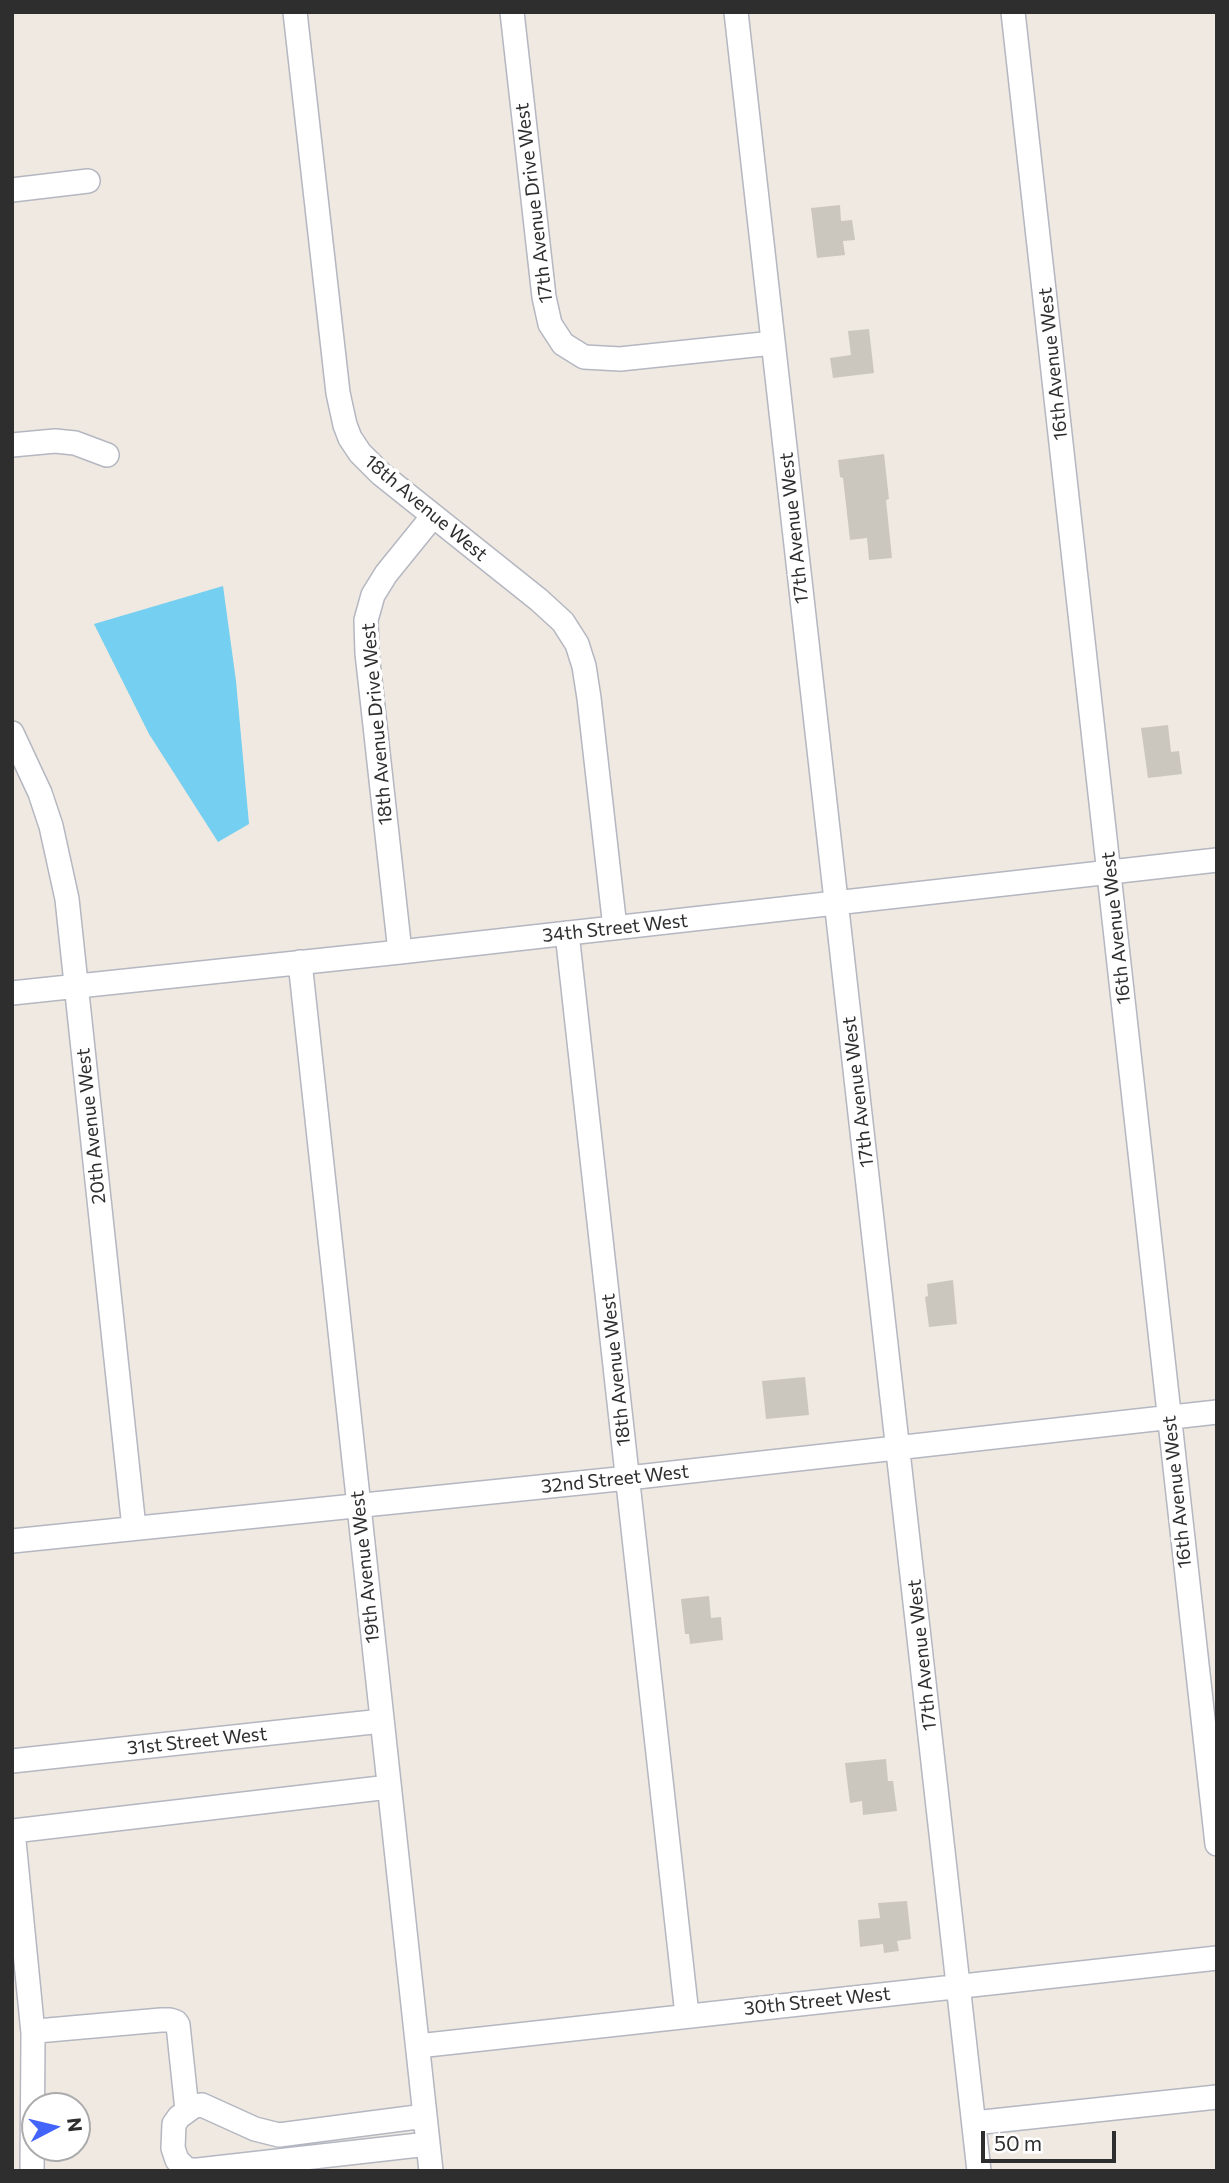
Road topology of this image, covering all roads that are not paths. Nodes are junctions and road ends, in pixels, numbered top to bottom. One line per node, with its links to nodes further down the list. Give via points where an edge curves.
1 (295, 12): 10 (street, 18th Avenue West, via 345,425 360,453)
2 (512, 12): 7 (street, 17th Avenue Drive West, via 544,297 550,324 563,345 584,357 620,359)
3 (736, 12): 7 (street, 17th Avenue West)
4 (1013, 12): 13 (street, 16th Avenue West)
5 (88, 181): 6 (street)
6 (12, 190)
7 (773, 343): 14 (street, 17th Avenue West)
8 (12, 445): 9 (street, via 75,443)
9 (107, 455)
10 (433, 516): 15 (street, 18th Avenue West, via 539,600 563,622 577,644 589,698); 17 (street, 18th Avenue Drive West, via 386,574 373,595 366,620)
11 (12, 733): 19 (street, 20th Avenue West, via 40,793 61,864)
12 (1217, 860): 13 (street, 34th Street West)
13 (1110, 873): 14 (street, 34th Street West); 22 (street, 16th Avenue West)
14 (836, 903): 15 (street, 34th Street West); 23 (street, 17th Avenue West)
15 (615, 928): 16 (street, 34th Street West)
16 (567, 933): 17 (street, 34th Street West); 24 (street, 18th Avenue West)
17 (400, 952): 18 (street, 34th Street West)
18 (300, 962): 19 (street, 34th Street West); 25 (street, 19th Avenue West)
19 (77, 986): 20 (street, 34th Street West); 26 (street, 20th Avenue West)
20 (12, 993)
21 (1217, 1412): 22 (street, 32nd Street West)
22 (1169, 1417): 23 (street, 32nd Street West); 32 (street, 16th Avenue West)
23 (899, 1447): 24 (street, 32nd Street West); 34 (street, 17th Avenue West)
24 (628, 1478): 25 (street, 32nd Street West); 35 (street, 18th Avenue West)
25 (358, 1506): 26 (street, 32nd Street West); 28 (street, 19th Avenue West)
26 (134, 1528): 27 (street, 32nd Street West)
27 (12, 1541)
28 (382, 1721): 29 (street, 31st Street West); 30 (street, 19th Avenue West)
29 (12, 1762)
30 (389, 1787): 31 (street); 37 (street, 19th Avenue West)
31 (12, 1830): 36 (street)
32 (1217, 1844)
33 (1217, 1958): 34 (street, 30th Street West)
34 (959, 1986): 35 (street, 30th Street West); 41 (street, 17th Avenue West)
35 (687, 2015): 37 (street, 30th Street West)
36 (33, 2033): 39 (street, via 176,2022); 44 (street)
37 (418, 2046): 40 (street, 19th Avenue West)
38 (1217, 2097): 41 (street)
39 (187, 2110): 40 (street, via 202,2105 279,2135); 43 (street, via 174,2124)
40 (425, 2116): 42 (street, 19th Avenue West)
41 (974, 2123): 46 (street, 17th Avenue West)
42 (428, 2144): 43 (street, via 198,2170); 45 (street, 19th Avenue West)
43 (177, 2166)
44 (32, 2171)
45 (431, 2171)
46 (979, 2171)

